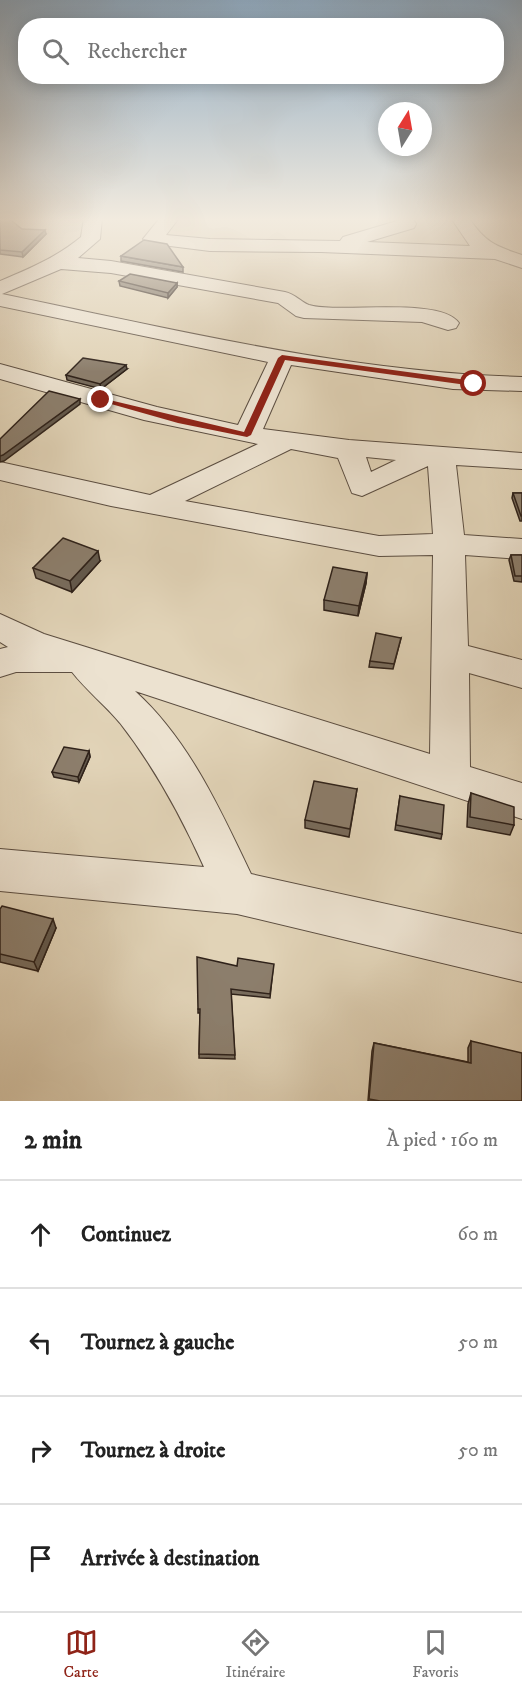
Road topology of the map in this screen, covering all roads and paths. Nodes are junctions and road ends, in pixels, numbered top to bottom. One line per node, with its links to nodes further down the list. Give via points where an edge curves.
1 (45, 269): 3 (street)
2 (124, 269): 5 (street, via 285,298 304,311 424,315)
3 (0, 288)
4 (0, 300): 6 (street)
5 (448, 323)
6 (282, 358): 8 (street, via 453,382); 9 (street)
7 (0, 371): 9 (street, via 178,421)
8 (522, 384)
9 (250, 446): 10 (street); 10 (street, via 288,440); 14 (street)
10 (349, 449): 11 (street); 11 (street, via 362,488)
11 (436, 455): 12 (street); 15 (street)
12 (522, 461)
13 (0, 471): 14 (street)
14 (153, 505): 15 (street, via 379,546)
15 (449, 544): 16 (street); 18 (street)
16 (522, 549)
17 (0, 627): 19 (street, via 32,643)
18 (451, 656): 21 (street); 22 (street)
19 (82, 659): 20 (street, via 15,658); 22 (street); 25 (street, via 132,711 171,763 197,804)
20 (0, 663)
21 (522, 674)
22 (450, 779): 23 (street)
23 (522, 801)
24 (0, 870): 25 (street)
25 (237, 892): 26 (street)
26 (522, 958)

